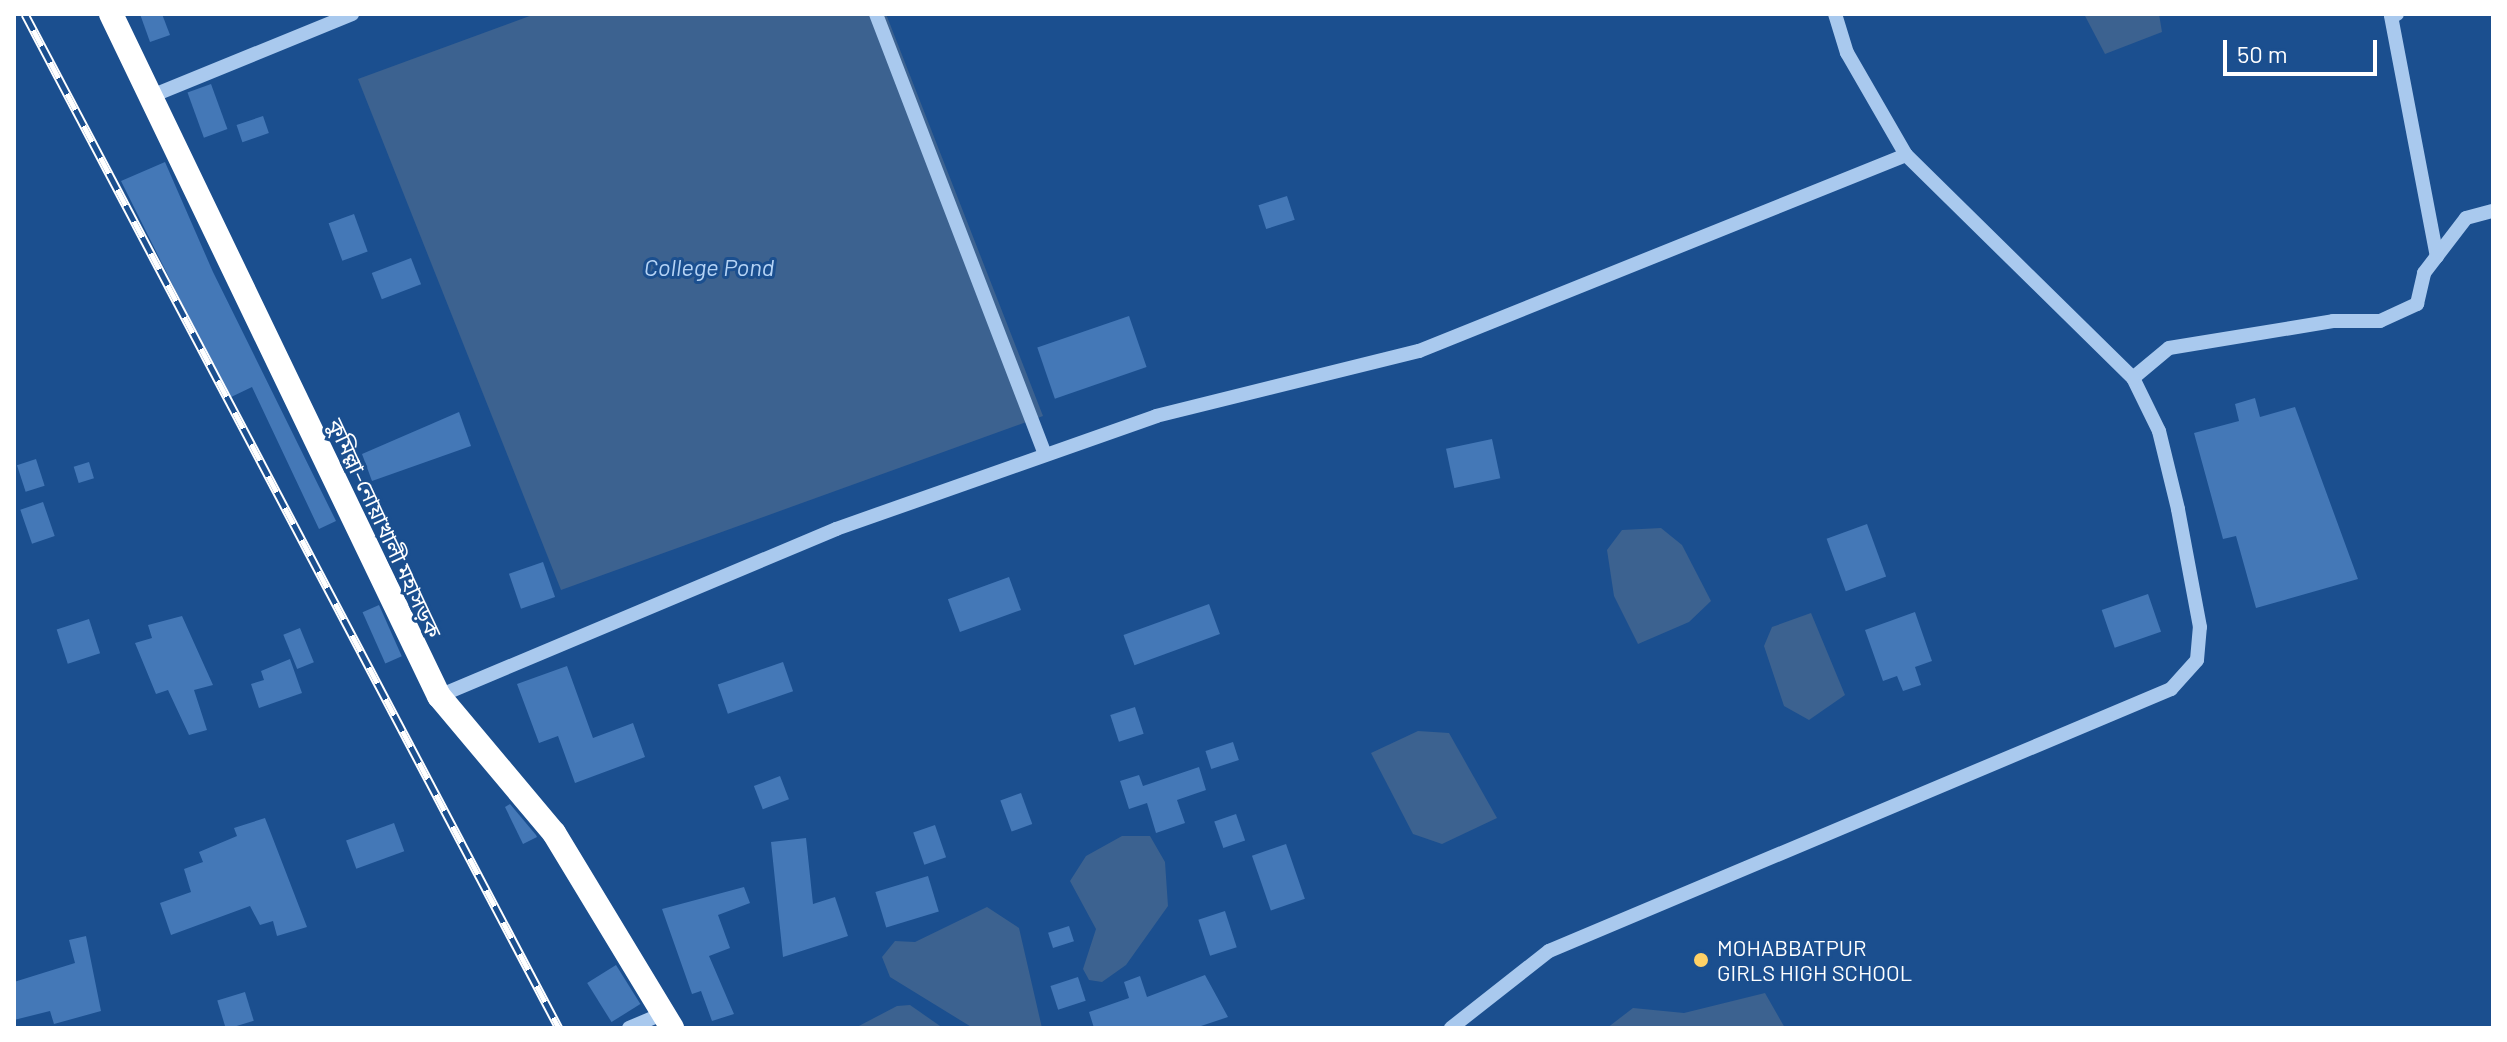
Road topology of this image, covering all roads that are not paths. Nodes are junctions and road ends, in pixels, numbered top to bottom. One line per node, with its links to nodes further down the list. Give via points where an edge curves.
1 (111, 14): 6 (highway, কুমিল্লা–নোয়াখালী মহাসড়ক)
2 (352, 14): 6 (street)
3 (876, 14): 11 (street)
4 (1835, 14): 7 (street, via 1847,53)
5 (2397, 14): 9 (street, via 2391,16)
6 (154, 95): 12 (highway, কুমিল্লা–নোয়াখালী মহাসড়ক)
7 (1906, 155): 10 (street); 11 (street, via 1419,351 1156,416)
8 (2493, 211): 9 (street, via 2466,218)
9 (2437, 257): 10 (street, via 2424,273 2417,304 2380,321 2333,321 2169,348)
10 (2133, 378): 15 (street, via 2159,431 2200,627 2197,660 2171,689 1549,951)
11 (1045, 455): 12 (street, via 836,529)
12 (439, 696): 13 (highway, কুমিল্লা–নোয়াখালী মহাসড়ক, via 554,833)
13 (668, 1021): 14 (street)
14 (629, 1028)
15 (1451, 1028)

